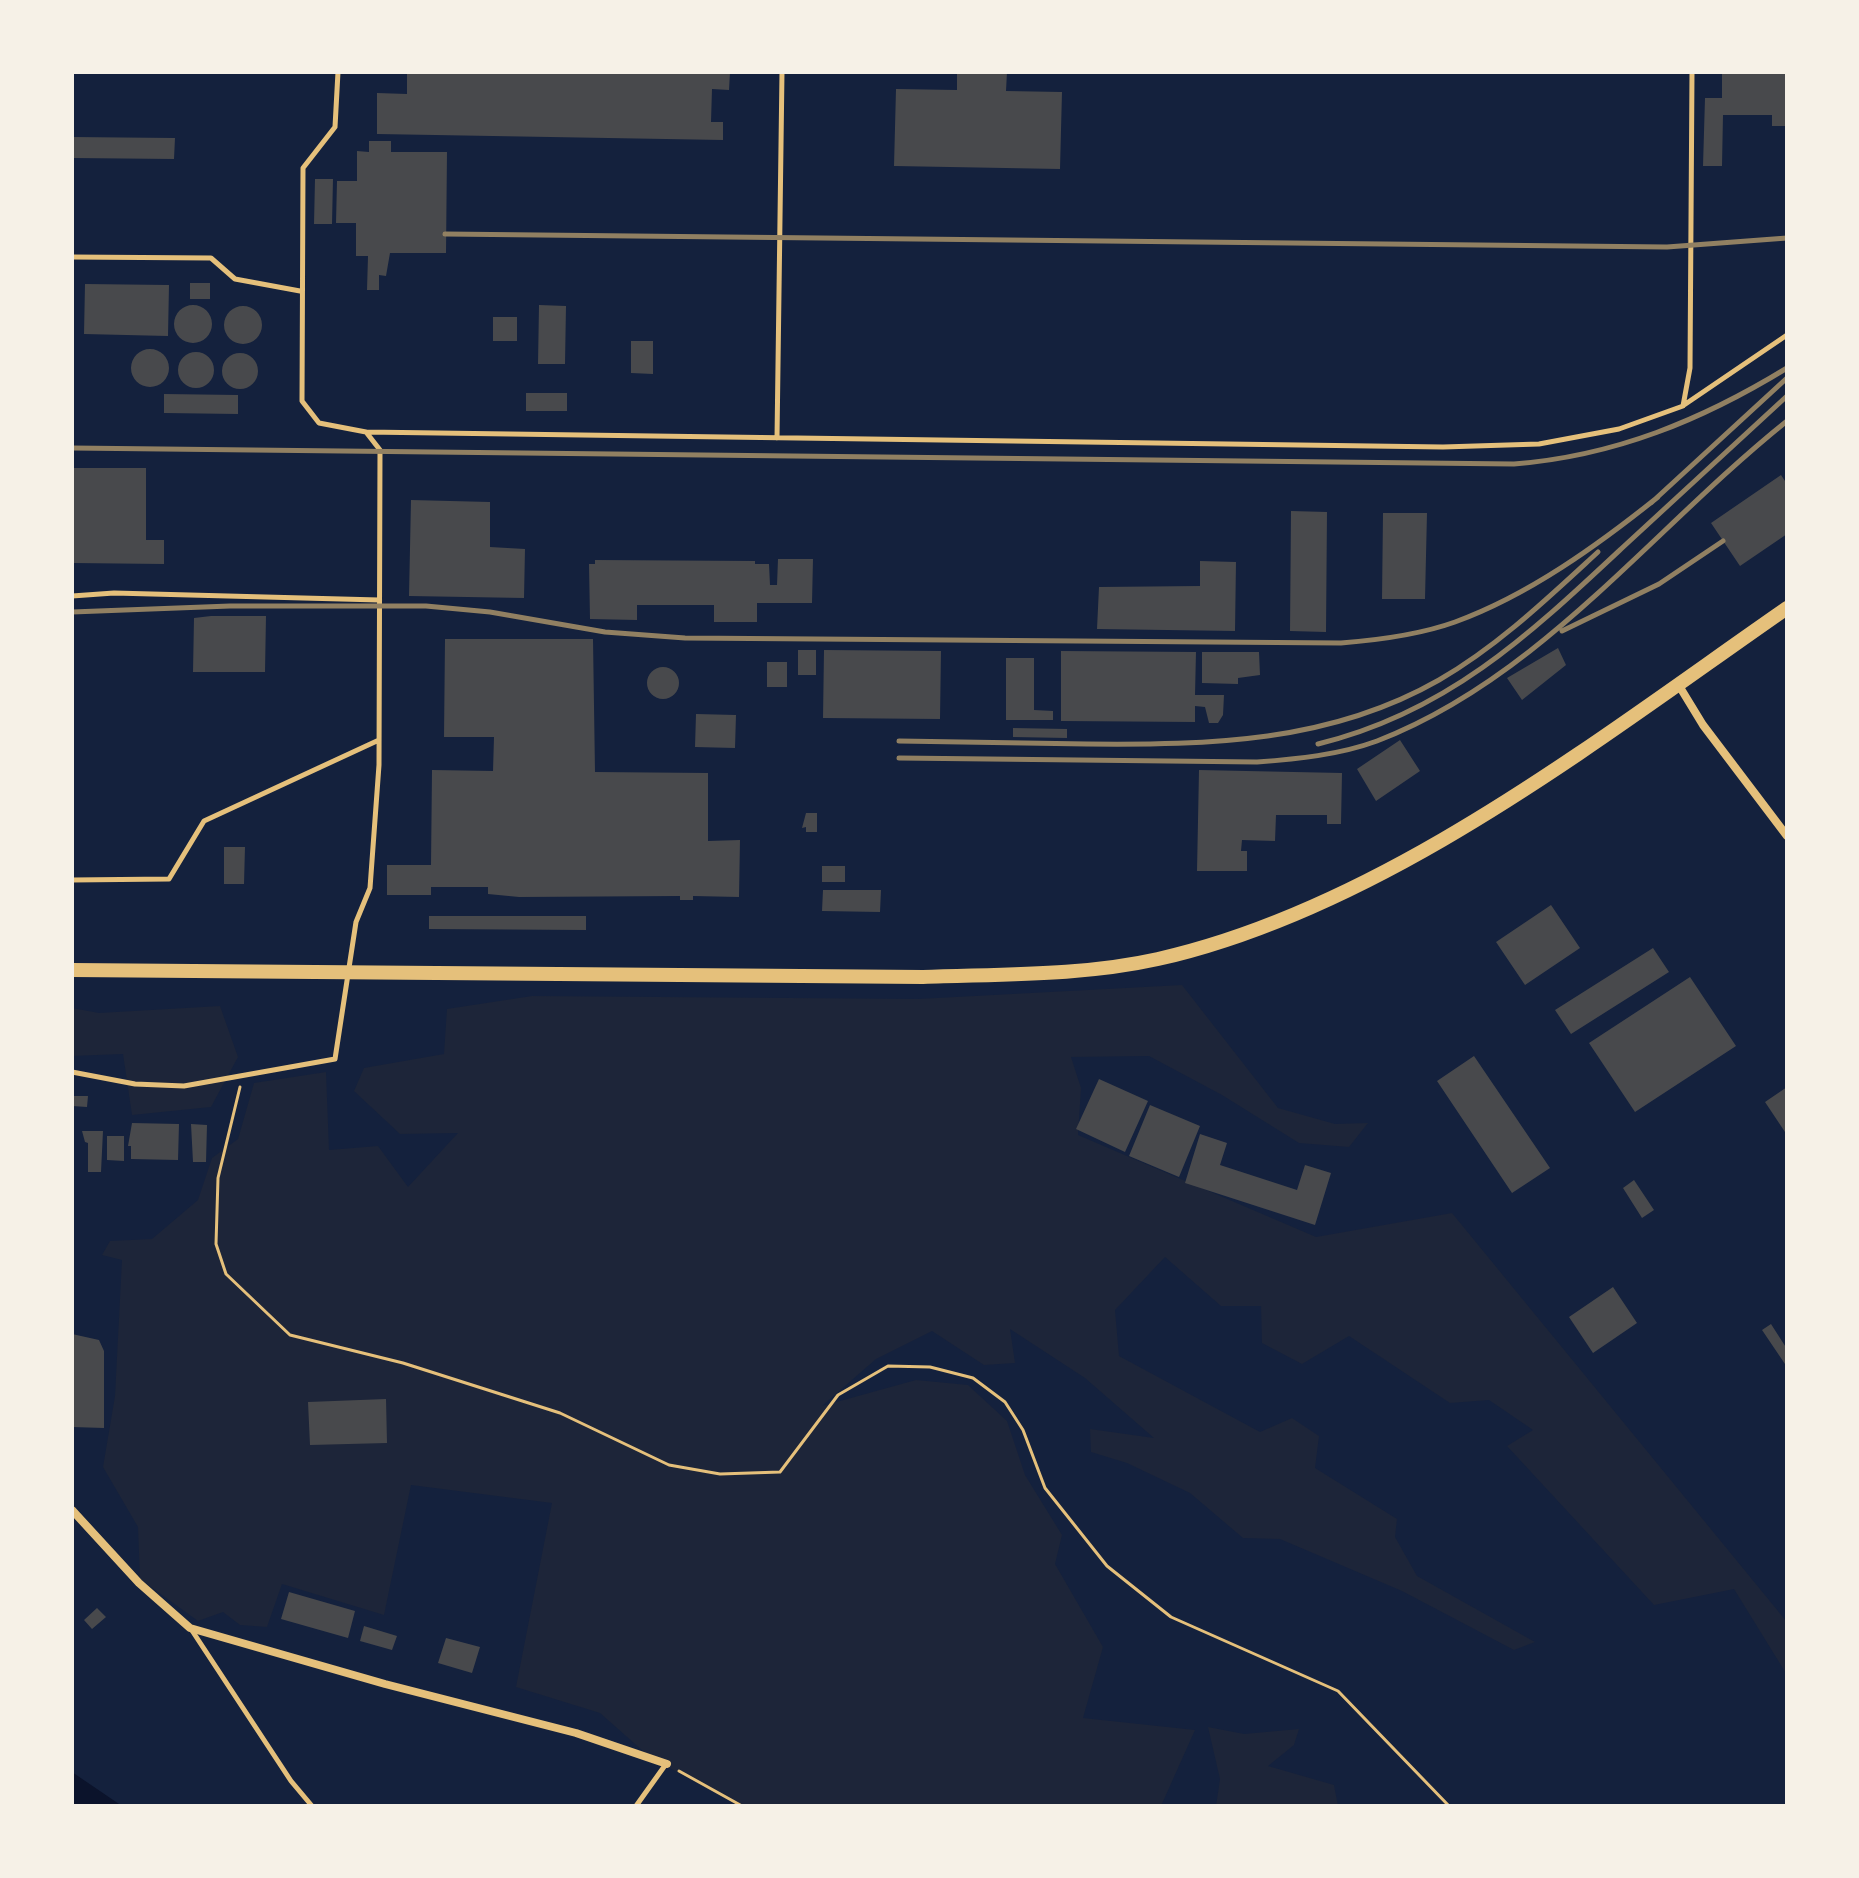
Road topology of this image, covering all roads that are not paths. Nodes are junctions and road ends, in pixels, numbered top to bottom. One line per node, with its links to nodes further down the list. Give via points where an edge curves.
1 (338, 72): 5 (lane, via 335,127 303,168)
2 (782, 72): 9 (lane)
3 (1692, 72): 7 (lane, via 1690,368)
4 (72, 257): 5 (lane, via 211,258 235,279)
5 (300, 291): 8 (lane, via 302,401 319,423)
6 (1787, 335): 7 (lane)
7 (1683, 406): 9 (lane, via 1619,429 1539,444)
8 (366, 432): 9 (lane); 11 (lane, via 380,450)
9 (777, 438)
10 (72, 596): 11 (lane)
11 (379, 600): 14 (lane)
12 (1787, 608): 13 (main road)
13 (1677, 684): 15 (street); 18 (main road, via 1472,821 1380,873 1272,925 1154,960 1039,973 923,977)
14 (379, 740): 16 (lane, via 204,821 169,879); 18 (lane, via 370,888 356,922)
15 (1787, 836)
16 (72, 880)
17 (72, 970): 18 (main road)
18 (347, 972): 19 (lane, via 335,1059 204,1084 158,1086)
19 (72, 1072)
20 (72, 1510): 21 (street, via 139,1583)
21 (190, 1628): 22 (street, via 576,1733); 23 (lane)
22 (667, 1764): 24 (lane)
23 (312, 1806)
24 (636, 1806)

